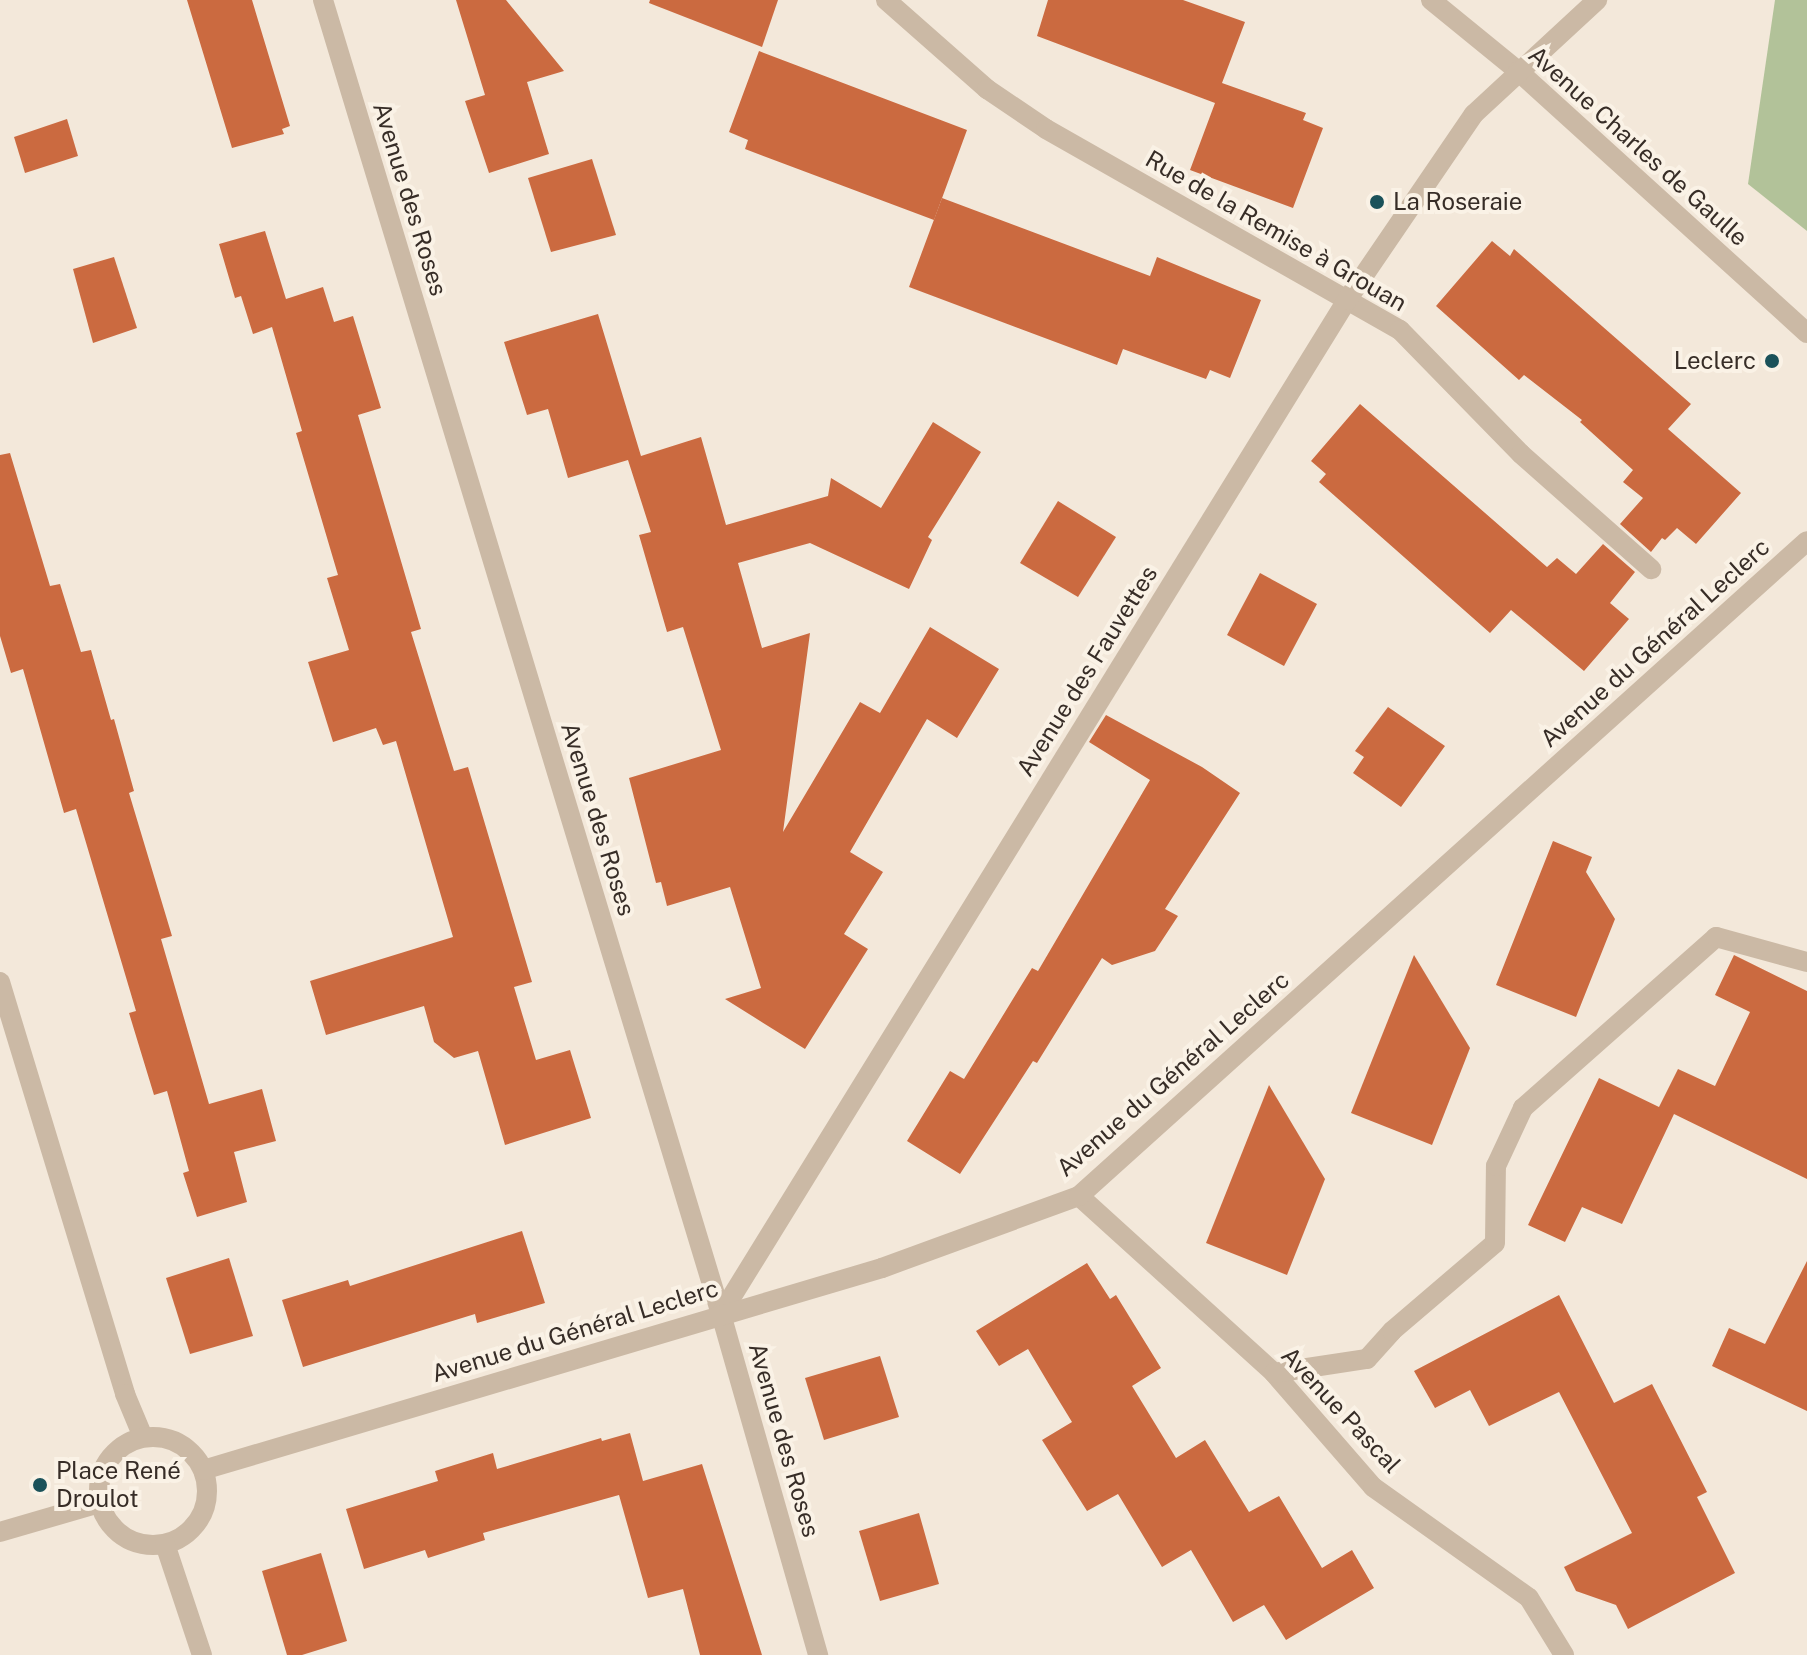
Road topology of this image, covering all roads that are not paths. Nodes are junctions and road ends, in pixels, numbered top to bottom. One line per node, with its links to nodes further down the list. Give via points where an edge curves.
1 (323, 0): 13 (street, Avenue des Roses)
2 (886, 0): 6 (street, Rue de la Remise à Grouan, via 987,89 1046,129)
3 (1431, 0): 5 (street, Avenue Charles de Gaulle)
4 (1597, 0): 5 (street, Avenue des Fauvettes)
5 (1518, 71): 6 (street, Avenue des Fauvettes, via 1474,114); 7 (street, Avenue Charles de Gaulle)
6 (1347, 300): 9 (street, Rue de la Remise à Grouan, via 1400,330 1521,454); 13 (street, Avenue des Fauvettes)
7 (1807, 333)
8 (1807, 541): 12 (street, Avenue du Général Leclerc)
9 (1651, 569)
10 (1807, 962): 14 (street, via 1716,937 1523,1108 1496,1166 1495,1243 1367,1359)
11 (0, 982): 15 (street, via 125,1394)
12 (1079, 1196): 13 (street, Avenue du Général Leclerc, via 882,1268); 14 (street, Avenue Pascal)
13 (721, 1314): 16 (street, Avenue du Général Leclerc); 21 (street, Avenue des Roses)
14 (1274, 1373): 22 (street, Avenue Pascal, via 1373,1487 1529,1598)
15 (143, 1437): 16 (street, via 179,1443); 17 (street, via 127,1443 108,1461 98,1485)
16 (203, 1470): 19 (street, via 205,1507 183,1537)
17 (99, 1503): 18 (street); 19 (street, via 106,1519 125,1537 149,1546)
18 (0, 1532)
19 (165, 1544): 20 (street)
20 (202, 1655)
21 (818, 1655)
22 (1564, 1655)

